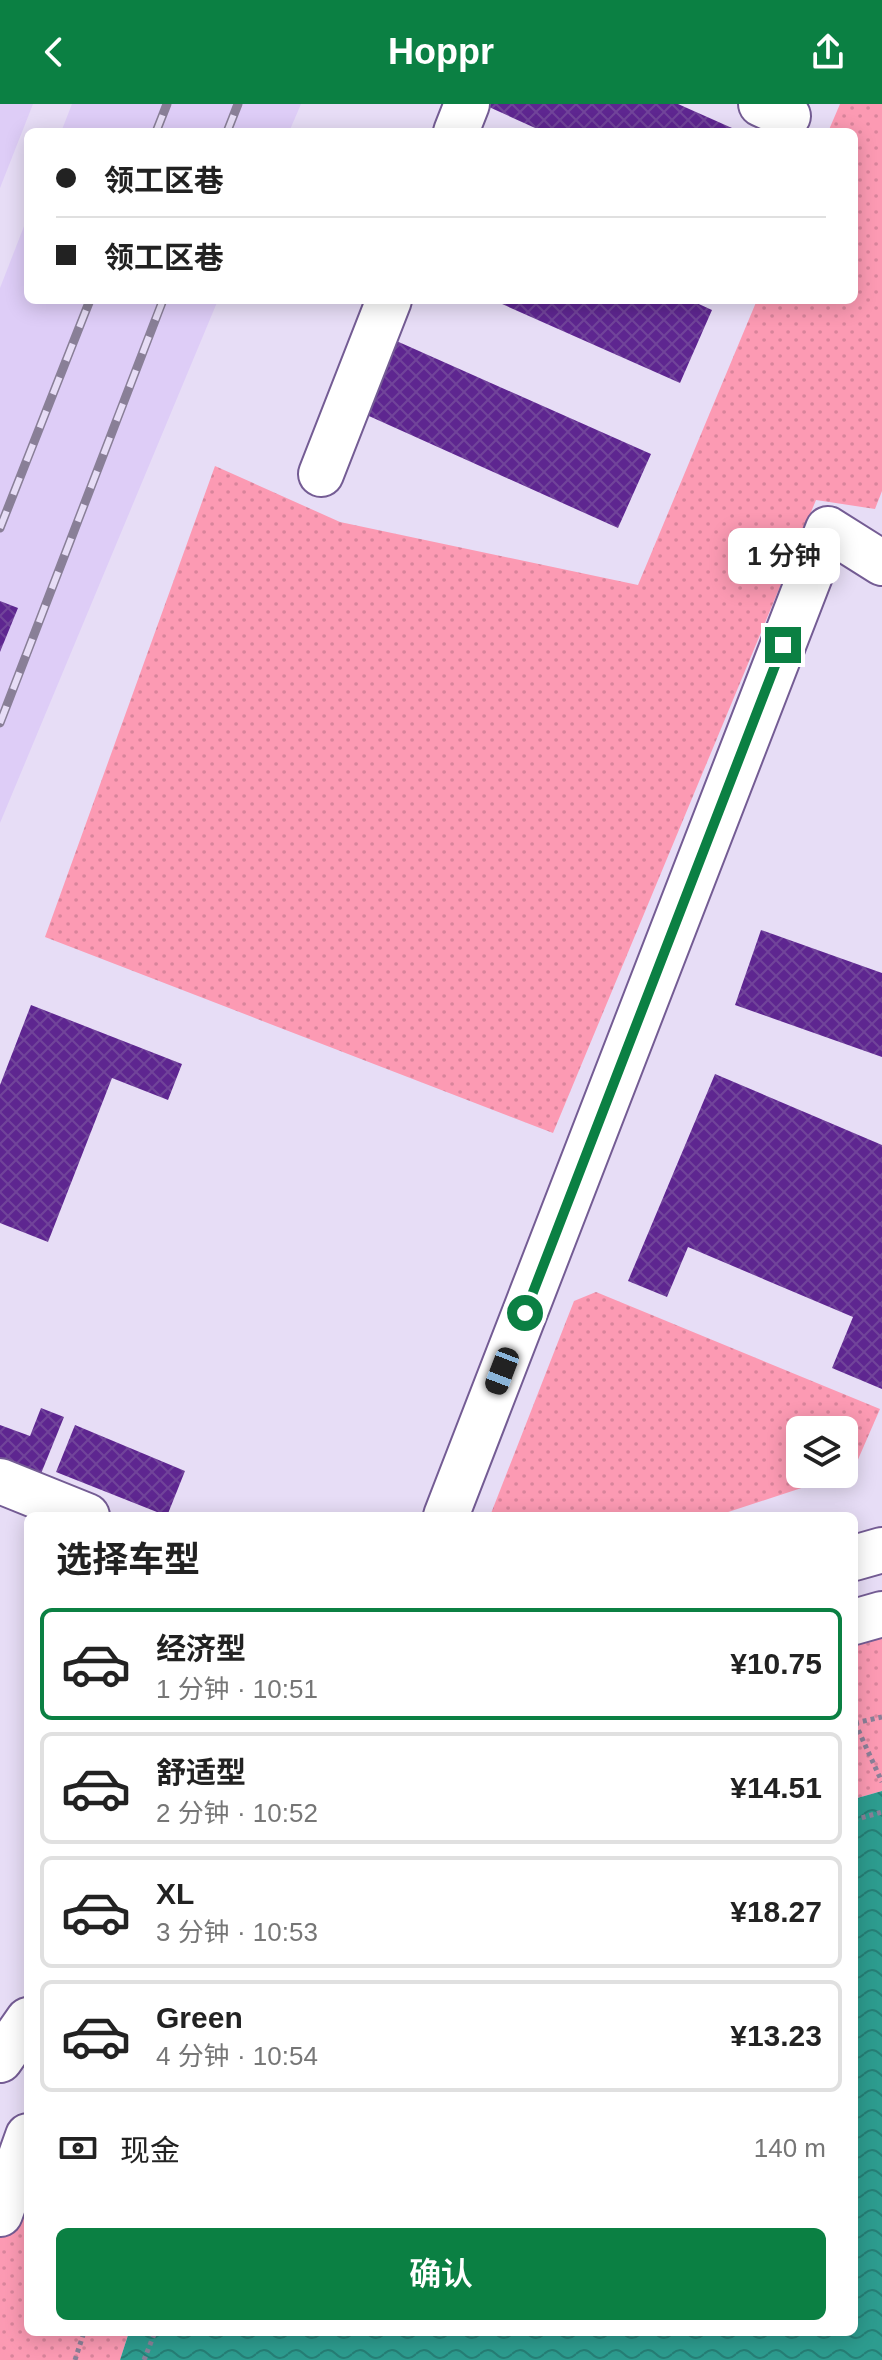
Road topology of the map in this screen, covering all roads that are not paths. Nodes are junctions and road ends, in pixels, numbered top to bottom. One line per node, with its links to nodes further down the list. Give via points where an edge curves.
1 (467, 104): 2 (street)
2 (458, 128)
3 (387, 304): 4 (street)
4 (321, 474)
5 (882, 563): 8 (street, via 828,529)
6 (0, 1481): 7 (street)
7 (77, 1512)
8 (448, 1512)
9 (882, 1550): 10 (street)
10 (858, 1557)
11 (882, 1614): 12 (street)
12 (858, 1621)
13 (24, 2026): 14 (street)
14 (0, 2060)
15 (24, 2147): 16 (street)
16 (0, 2214)

